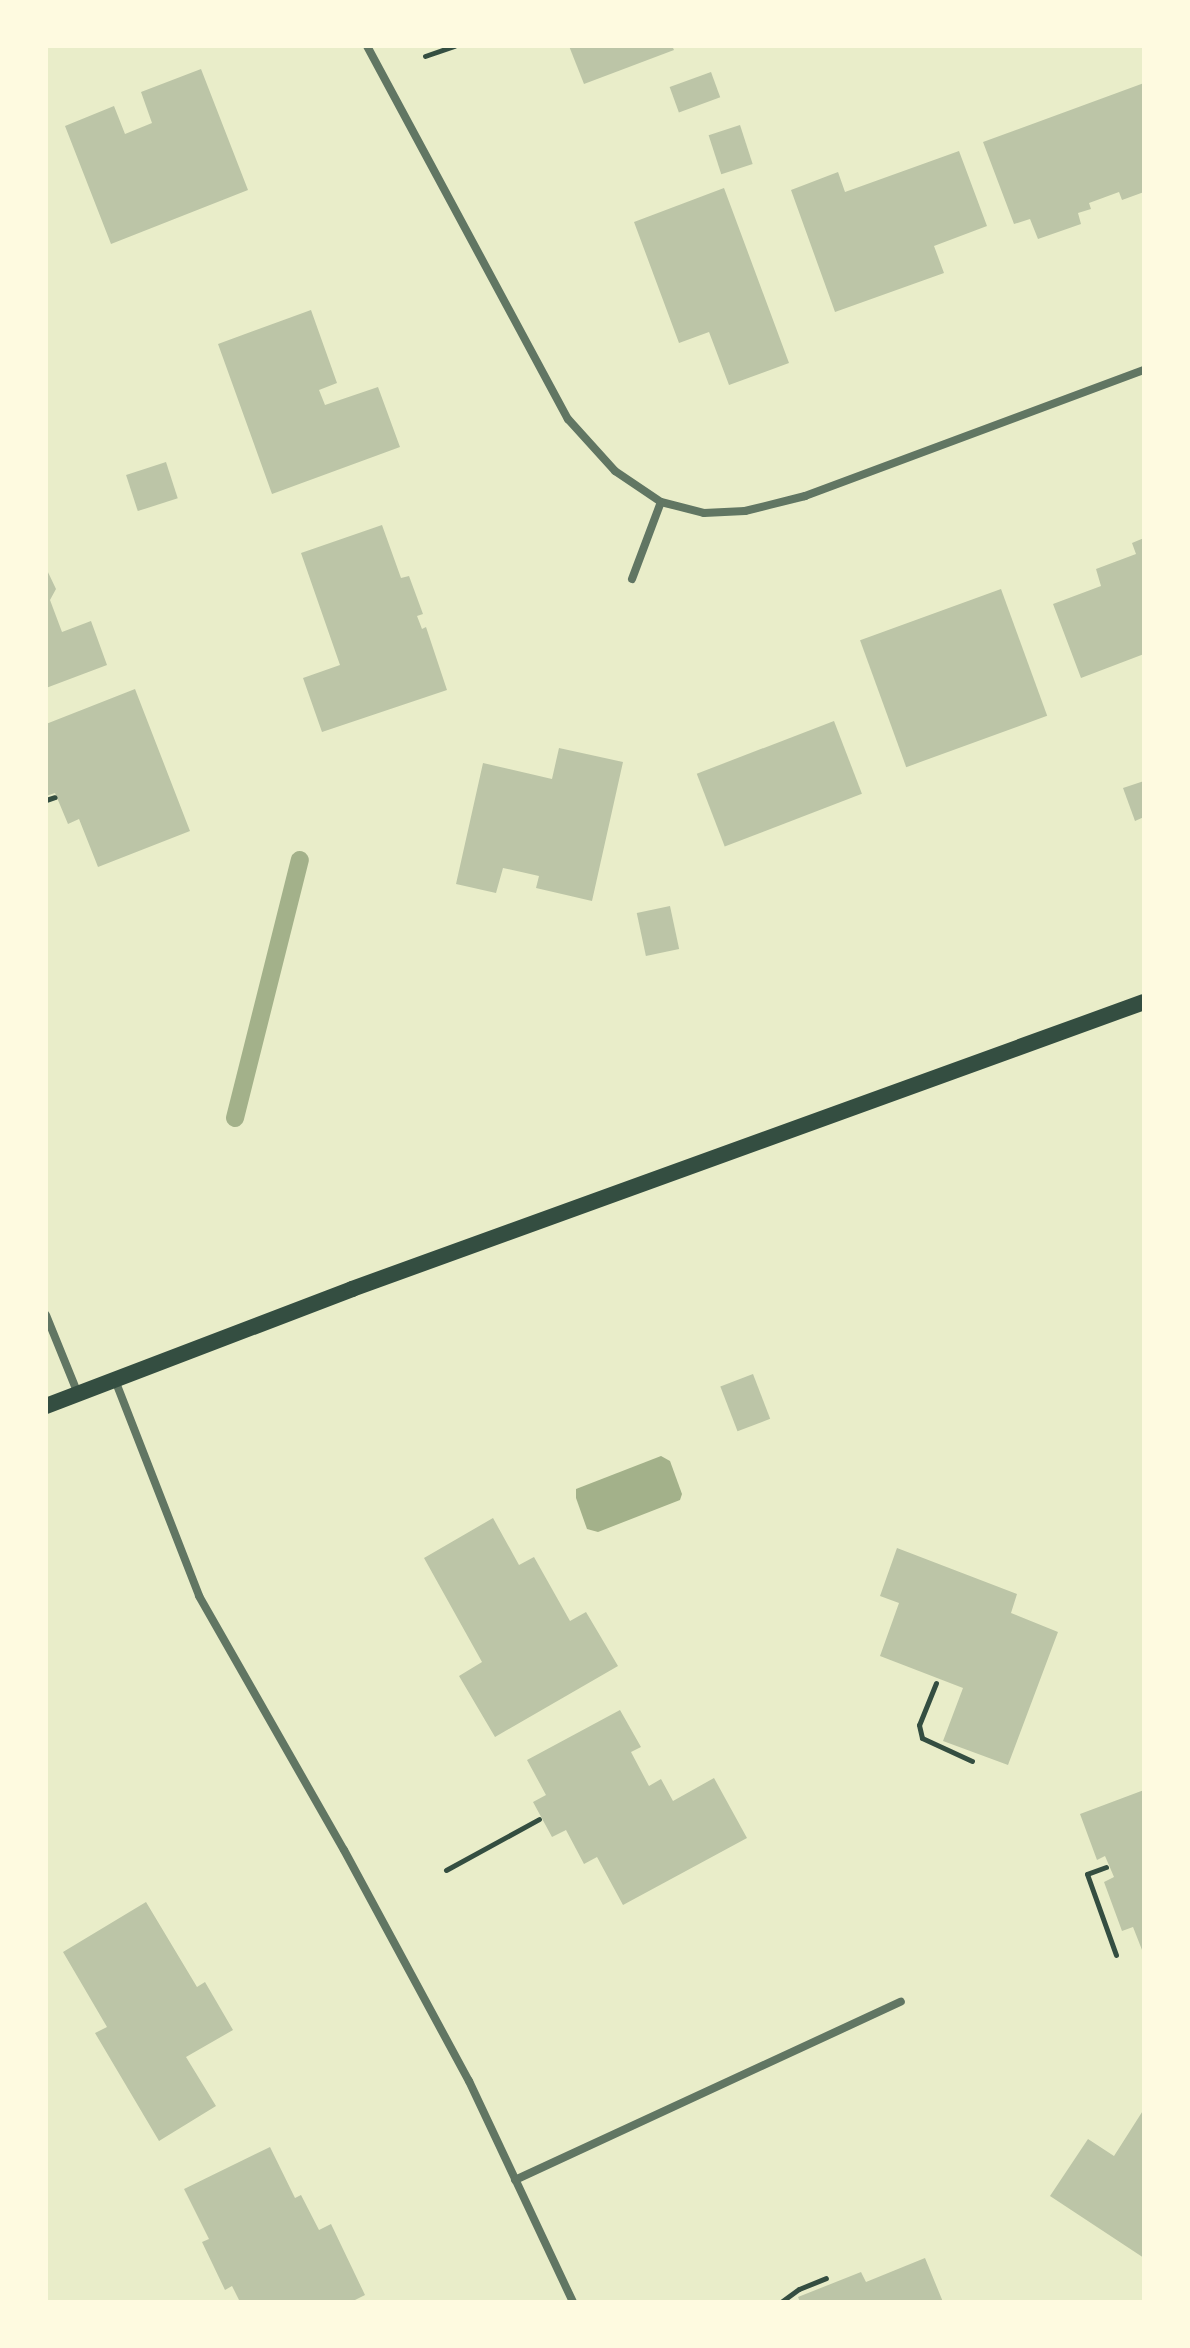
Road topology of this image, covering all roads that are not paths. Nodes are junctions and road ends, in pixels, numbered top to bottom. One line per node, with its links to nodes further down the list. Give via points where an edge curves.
1 (367, 46): 3 (street, via 568,419 615,471)
2 (1144, 370): 3 (street, via 805,496 745,511 704,513)
3 (661, 502): 4 (street)
4 (632, 579)
5 (1144, 1002): 7 (main road)
6 (46, 1315): 8 (street)
7 (115, 1380): 8 (main road); 11 (street, via 199,1596 404,1960)
8 (78, 1394): 9 (main road)
9 (46, 1406)
10 (901, 2002): 11 (street)
11 (515, 2180): 12 (street)
12 (573, 2302)

